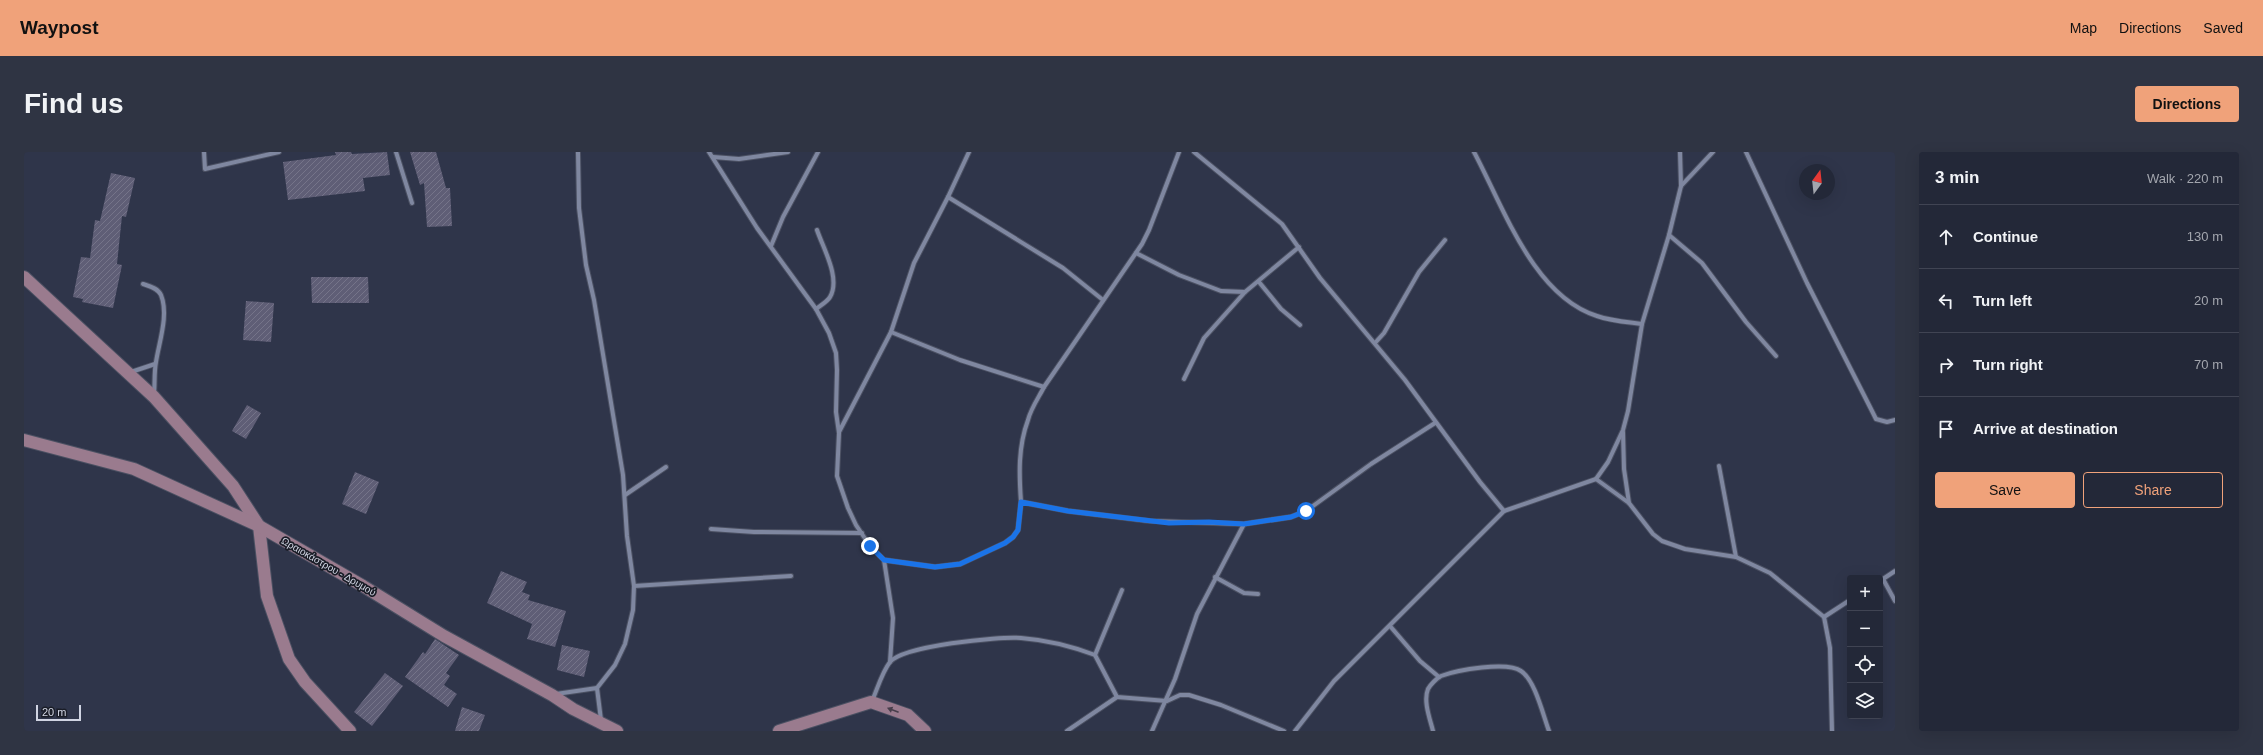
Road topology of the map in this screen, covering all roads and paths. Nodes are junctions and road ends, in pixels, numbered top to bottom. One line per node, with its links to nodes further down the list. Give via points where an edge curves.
1 (204, 152): 2 (street, via 205,170)
2 (279, 152)
3 (396, 152): 18 (street)
4 (578, 152): 49 (street, via 579,208 586,265 594,300)
5 (709, 152): 15 (street)
6 (788, 152): 15 (street, via 739,158)
7 (818, 152): 22 (street, via 783,217)
8 (969, 152): 17 (street)
9 (1179, 152): 24 (street, via 1149,230)
10 (1194, 152): 23 (street, via 1282,224)
11 (1474, 152): 31 (street, via 1518,241 1532,264 1546,280 1562,295 1596,316)
12 (1680, 152): 16 (street)
13 (1713, 152): 16 (street)
14 (1746, 152): 41 (street, via 1806,282 1876,419 1887,422)
15 (713, 156): 22 (street, via 757,228)
16 (1681, 186): 20 (street)
17 (948, 197): 29 (street, via 1063,268); 33 (street, via 914,263)
18 (412, 203)
19 (817, 230): 30 (street, via 832,274 833,285 830,297)
20 (1669, 235): 31 (street); 35 (street, via 1702,263 1746,322)
21 (1445, 240): 34 (street, via 1419,272)
22 (771, 246): 30 (street)
23 (1299, 247): 26 (street); 34 (street, via 1320,278)
24 (1136, 253): 28 (street, via 1179,275 1221,291); 29 (street)
25 (24, 277): 37 (main road)
26 (1259, 282): 28 (street); 32 (street, via 1281,309)
27 (143, 284): 36 (street, via 161,293 163,306 162,329)
28 (1245, 292): 38 (street, via 1204,338)
29 (1103, 300): 39 (street)
30 (816, 309): 44 (street, via 836,353 836,412)
31 (1642, 324): 43 (street)
32 (1300, 325)
33 (892, 332): 39 (street, via 960,360); 44 (street)
34 (1376, 343): 42 (street)
35 (1776, 356)
36 (155, 364): 37 (street); 40 (street)
37 (130, 373): 40 (main road)
38 (1184, 379)
39 (1044, 387): 50 (street, via 1028,419 1021,447)
40 (154, 397): 54 (main road, via 233,486)
41 (1895, 420)
42 (1435, 423): 52 (street); 53 (street, via 1371,464 1306,511 1291,517)
43 (1623, 430): 48 (street, via 1608,462); 51 (street, via 1624,469)
44 (839, 433): 56 (street, via 837,476 848,508)
45 (24, 440): 54 (main road, Ωραιοκάστρου - Δρυμού, via 134,468)
46 (1719, 466): 57 (street)
47 (666, 467): 49 (street)
48 (1596, 479): 51 (street); 52 (street)
49 (625, 495): 64 (street, via 627,536)
50 (1021, 502): 53 (street, via 1068,511 1150,521); 58 (street, via 1018,530 1013,537 960,564 935,567)
51 (1629, 503): 57 (street, via 1653,534 1662,541 1685,549)
52 (1504, 511): 70 (street)
53 (1244, 524): 61 (street)
54 (259, 526): 75 (main road, Ωραιοκάστρου - Δρυμού, via 444,636); 80 (main road, via 268,596 290,660 305,682)
55 (711, 529): 56 (street)
56 (862, 533): 58 (street, via 870,546)
57 (1736, 557): 69 (street, via 1770,573)
58 (884, 560): 72 (street, via 893,618)
59 (1895, 571): 62 (street)
60 (791, 576): 64 (street)
61 (1215, 577): 66 (street, via 1244,593); 77 (street, via 1197,614)
62 (1883, 579)
63 (1883, 583): 67 (street)
64 (634, 586): 74 (street, via 633,610 625,644 615,665)
65 (1122, 590): 71 (street)
66 (1258, 594)
67 (1895, 601)
68 (1847, 602): 69 (street)
69 (1824, 617): 90 (street, via 1830,648)
70 (1390, 626): 73 (street, via 1420,661); 87 (street, via 1334,681)
71 (1095, 655): 72 (street, via 1076,648 1020,638 936,646 900,656); 76 (street)
72 (890, 662): 78 (street)
73 (1439, 677): 88 (street, via 1428,689 1426,703); 89 (street, via 1498,665 1522,671 1532,685)
74 (597, 688): 75 (street); 79 (street)
75 (552, 695): 79 (main road, Ωραιοκάστρου - Δρυμού)
76 (1117, 697): 77 (street); 84 (street)
77 (1167, 701): 85 (street); 86 (street, via 1180,695 1189,695)
78 (872, 702): 82 (main road); 83 (main road, one-way to 78, via 908,715)
79 (602, 724): 81 (main road, Ωραιοκάστρου - Δρυμού)
80 (350, 731)
81 (617, 731)
82 (779, 731)
83 (925, 731)
84 (1067, 731)
85 (1152, 731)
86 (1284, 731)
87 (1295, 731)
88 (1433, 731)
89 (1549, 731)
90 (1832, 731)

